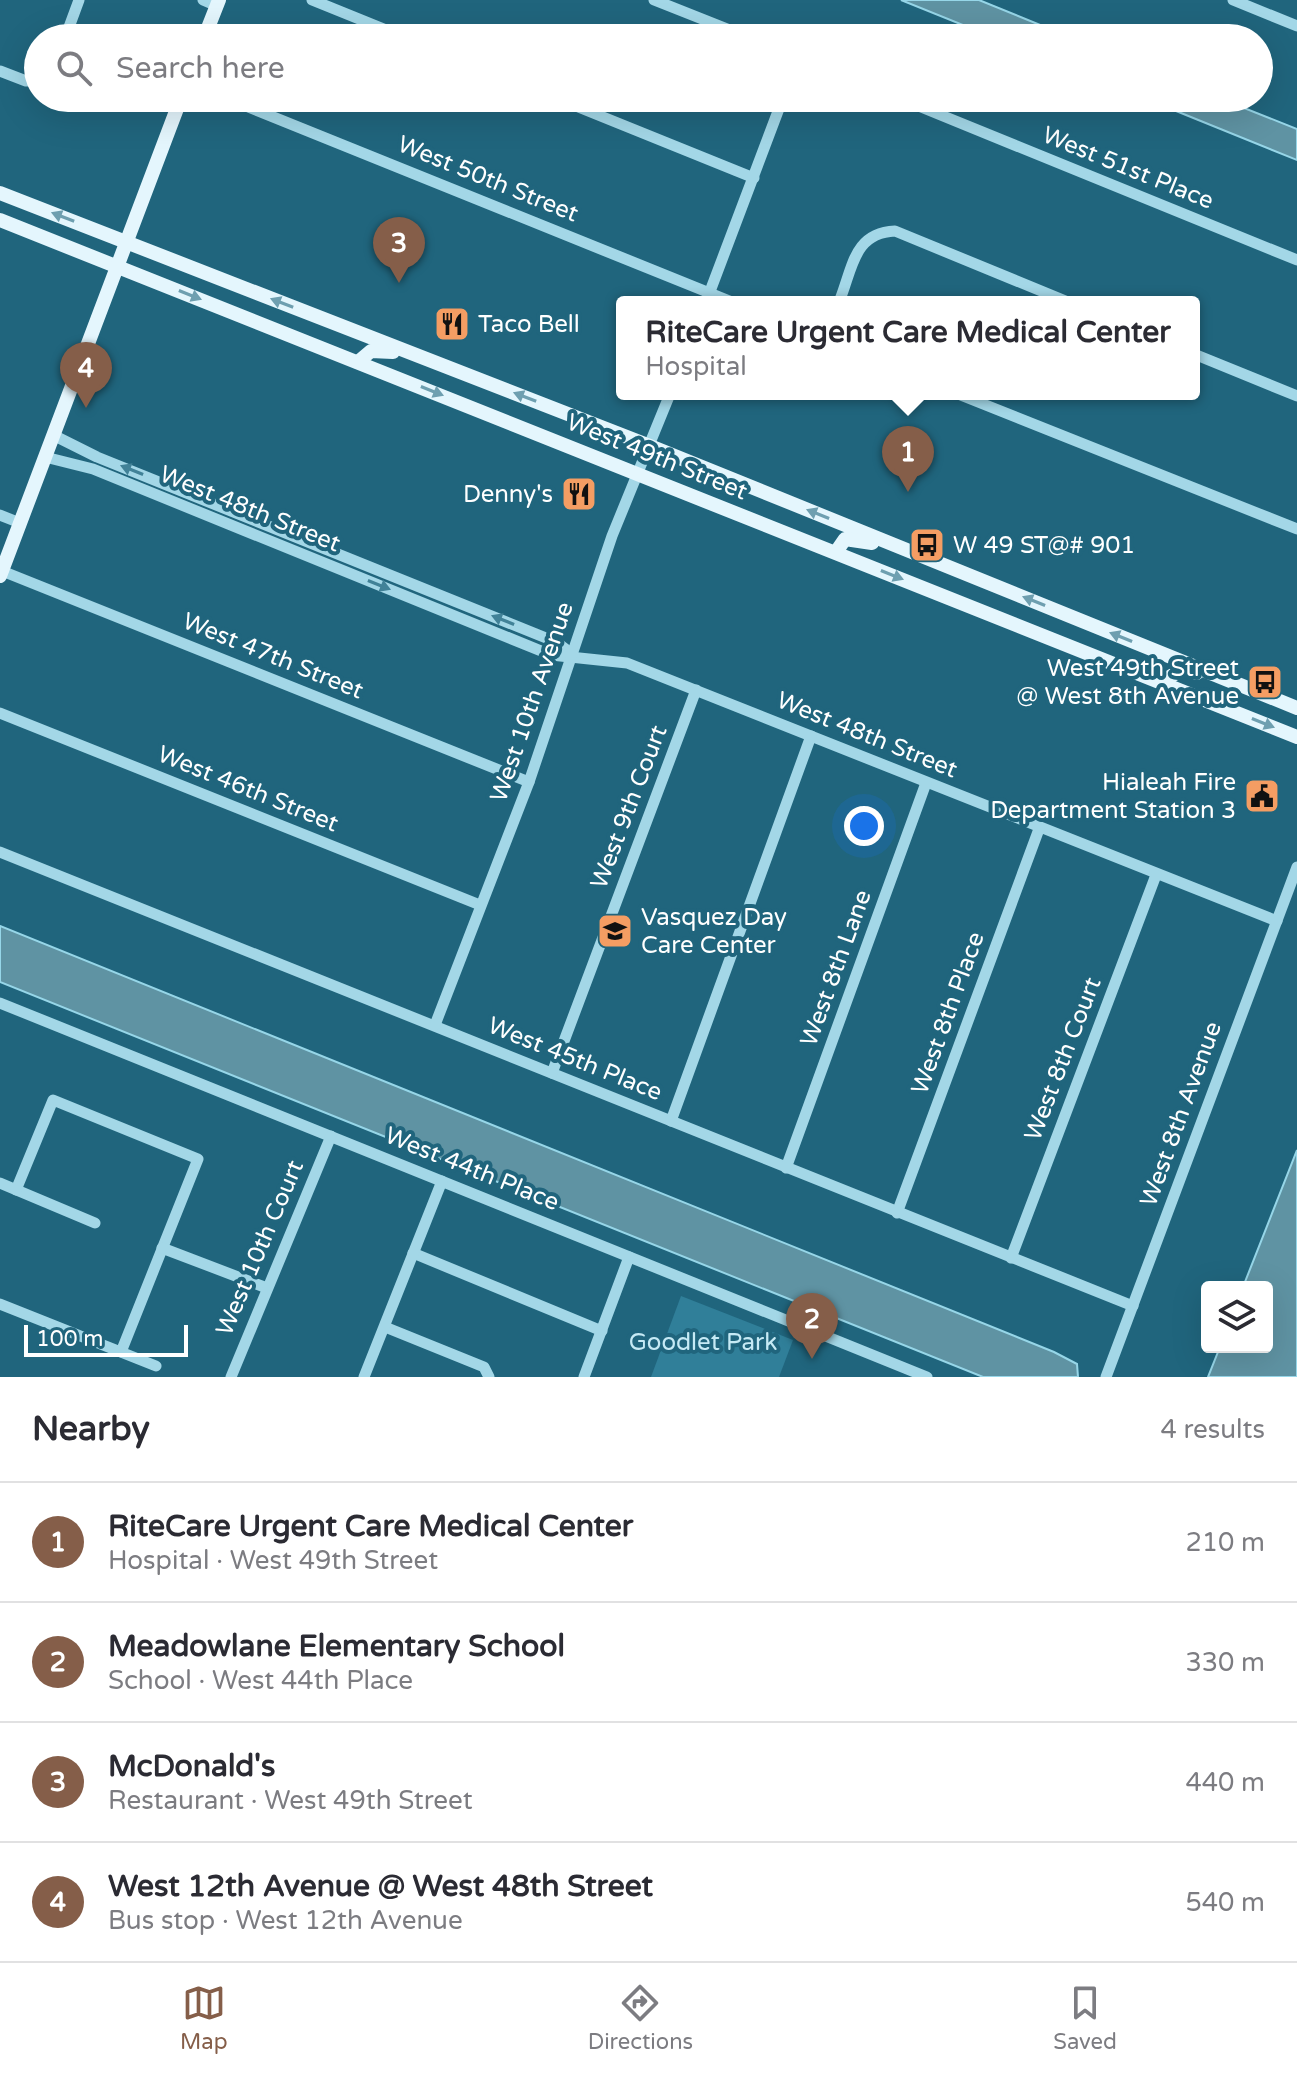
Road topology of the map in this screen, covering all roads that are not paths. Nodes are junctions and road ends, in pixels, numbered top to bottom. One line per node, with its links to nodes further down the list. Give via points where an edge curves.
1 (79, 0): 6 (street)
2 (312, 0): 8 (street)
3 (654, 0): 9 (street)
4 (1233, 0): 10 (street)
5 (213, 2): 7 (main road)
6 (70, 24)
7 (208, 24)
8 (371, 24)
9 (715, 24)
10 (1297, 26)
11 (0, 71): 12 (street)
12 (24, 80)
13 (176, 112): 21 (main road)
14 (260, 112): 24 (street, West 50th Street)
15 (591, 112): 18 (street)
16 (778, 112): 18 (street)
17 (933, 112): 22 (street, West 51st Place)
18 (754, 178): 25 (street)
19 (0, 193): 21 (main road, West 49th Street, one-way to 19)
20 (0, 220): 23 (main road, West 49th Street)
21 (126, 242): 23 (main road); 30 (main road, West 49th Street, one-way to 21)
22 (1297, 260)
23 (118, 266): 29 (main road, West 49th Street, one-way to 29); 34 (main road)
24 (705, 296)
25 (707, 296)
26 (841, 296): 27 (street, via 860,244 876,232 895,231)
27 (1053, 296)
28 (1200, 356): 31 (street)
29 (358, 362): 30 (main road, via 371,351 383,350); 37 (main road, West 49th Street, one-way to 37)
30 (447, 367): 35 (main road, West 49th Street, one-way to 30)
31 (1297, 396)
32 (668, 400): 35 (street, West 10th Avenue)
33 (973, 400): 40 (street)
34 (53, 435): 36 (main road); 46 (street, West 48th Street, one-way to 34, via 556,642)
35 (650, 446): 37 (street, West 10th Avenue); 41 (main road, West 49th Street, one-way to 35)
36 (45, 457): 39 (main road); 46 (street, West 48th Street, one-way to 46, via 93,469 551,655)
37 (638, 473): 42 (main road, West 49th Street); 46 (street, West 10th Avenue)
38 (0, 515): 39 (street)
39 (20, 523): 43 (main road)
40 (1297, 529)
41 (908, 550): 42 (main road, via 851,538); 44 (main road, West 49th Street)
42 (836, 552): 45 (main road, West 49th Street, one-way to 45)
43 (1, 573): 54 (street, West 47th Street)
44 (994, 585): 45 (main road); 48 (main road, West 49th Street, one-way to 44)
45 (984, 612): 47 (main road, West 49th Street)
46 (572, 655): 49 (street, West 48th Street, via 627,663); 54 (street, West 10th Avenue)
47 (1161, 682): 48 (main road, via 1183,669); 53 (main road, West 49th Street, one-way to 53)
48 (1247, 688): 50 (main road, West 49th Street)
49 (696, 690): 52 (street, West 48th Street); 64 (street, West 9th Court)
50 (1297, 708)
51 (0, 713): 60 (street, West 46th Street)
52 (811, 736): 55 (street, West 48th Street); 65 (street)
53 (1297, 737)
54 (529, 782): 60 (street, West 10th Avenue)
55 (926, 783): 56 (street, West 48th Street); 67 (street, West 8th Lane)
56 (1039, 829): 59 (street, West 48th Street); 71 (street, West 8th Place)
57 (0, 852): 63 (street, West 45th Place)
58 (1297, 867): 61 (street, West 8th Avenue)
59 (1156, 875): 61 (street, West 48th Street); 76 (street, West 8th Court)
60 (480, 905): 63 (street, West 10th Avenue)
61 (1277, 921): 79 (street, West 8th Avenue)
62 (0, 1003): 66 (street, West 44th Place)
63 (435, 1025): 64 (street, West 45th Place)
64 (552, 1073): 65 (street, West 45th Place)
65 (671, 1121): 67 (street, West 45th Place)
66 (331, 1136): 68 (street, West 44th Place); 77 (street, West 10th Court)
67 (786, 1168): 71 (street, West 45th Place)
68 (442, 1181): 74 (street); 75 (street, West 44th Place)
69 (0, 1183): 70 (street)
70 (16, 1190): 72 (street); 73 (street, via 53,1100 198,1159)
71 (897, 1213): 76 (street, West 45th Place)
72 (95, 1223)
73 (162, 1248): 77 (street); 82 (street)
74 (413, 1253): 80 (street); 81 (street)
75 (629, 1257): 81 (street); 88 (street, West 44th Place)
76 (1011, 1258): 79 (street, West 45th Place)
77 (267, 1288): 84 (street, West 10th Court)
78 (0, 1304): 82 (street)
79 (1133, 1306): 89 (street, West 8th Avenue)
80 (385, 1327): 85 (street); 86 (street, via 484,1367)
81 (602, 1331): 87 (street)
82 (121, 1352): 83 (street)
83 (156, 1366)
84 (231, 1377)
85 (364, 1377)
86 (489, 1377)
87 (584, 1377)
88 (927, 1377)
89 (1106, 1377)

